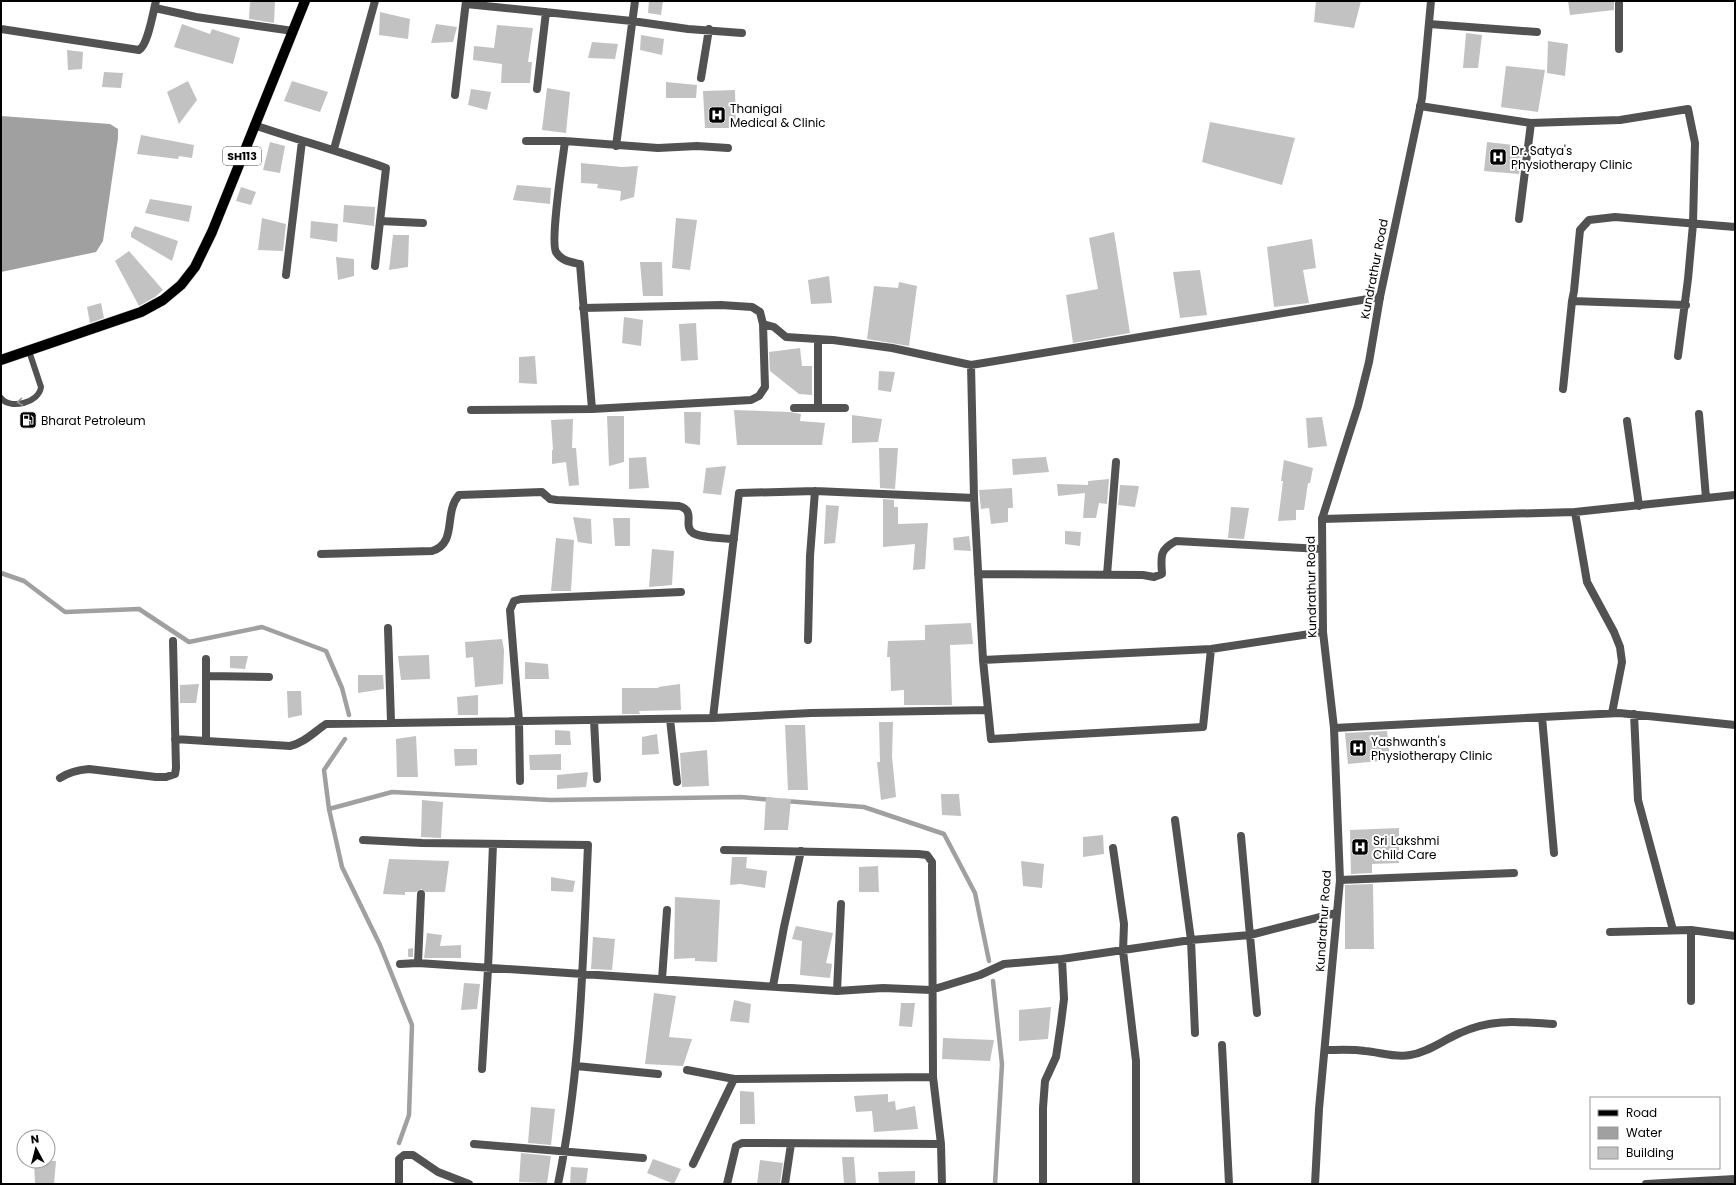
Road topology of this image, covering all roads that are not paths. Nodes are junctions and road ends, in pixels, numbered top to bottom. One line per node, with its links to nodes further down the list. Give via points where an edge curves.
1 (305, 1): 13 (main road, SH113)
2 (376, 1): 28 (street)
3 (635, 1): 9 (street)
4 (1431, 1): 10 (street, Kundrathur Road)
5 (1619, 1): 16 (street)
6 (466, 2): 8 (street); 19 (street)
7 (155, 4): 11 (street, via 142,48 139,50); 13 (street, via 196,17)
8 (546, 12): 9 (street); 18 (street)
9 (632, 20): 12 (street, via 688,29); 26 (street)
10 (1429, 24): 15 (street); 20 (street, Kundrathur Road)
11 (1, 29)
12 (709, 29): 14 (street); 17 (street)
13 (293, 31): 22 (main road, SH113)
14 (742, 32)
15 (1537, 32)
16 (1619, 49)
17 (701, 78)
18 (537, 88)
19 (455, 95)
20 (1420, 106): 21 (street); 36 (street, Kundrathur Road)
21 (1531, 123): 29 (street); 32 (street, via 1620,120 1688,109 1695,143)
22 (254, 125): 25 (street); 42 (main road, SH113, via 212,232 196,266 181,285 163,300 141,312)
23 (526, 141): 24 (street)
24 (565, 141): 26 (street); 39 (street, via 555,226 555,250 565,260 580,264)
25 (302, 142): 28 (street); 35 (street)
26 (616, 146): 27 (street)
27 (728, 148)
28 (334, 149): 30 (street, via 386,168)
29 (1519, 219)
30 (380, 221): 31 (street); 34 (street)
31 (423, 223)
32 (1693, 224): 33 (street); 37 (street, via 1615,217 1589,220 1580,230); 38 (street)
33 (1735, 227)
34 (376, 266)
35 (286, 275)
36 (1380, 297): 45 (street); 62 (street, Kundrathur Road, via 1369,362 1358,406)
37 (1572, 301): 38 (street); 46 (street)
38 (1686, 304): 43 (street)
39 (584, 308): 40 (street, via 743,306 752,307 760,312); 52 (street)
40 (763, 324): 41 (street, via 774,327 786,337); 52 (street, via 765,387 759,396 751,400)
41 (818, 339): 45 (street, via 892,348); 49 (street)
42 (29, 351): 44 (main road, SH113); 47 (lane, one-way to 47, via 41,387 39,393 30,401 10,404)
43 (1678, 356)
44 (1, 360)
45 (971, 365): 58 (street)
46 (1563, 389)
47 (1, 398)
48 (794, 408): 49 (street)
49 (818, 408): 50 (street)
50 (845, 408)
51 (471, 410): 52 (street)
52 (592, 410)
53 (1699, 414): 59 (street)
54 (1627, 421): 60 (street)
55 (1116, 462): 67 (street)
56 (816, 491): 58 (street); 63 (street, via 739,493); 71 (street, via 810,556)
57 (1735, 495): 59 (street)
58 (974, 498): 66 (street)
59 (1706, 498): 60 (street)
60 (1639, 506): 61 (street)
61 (1575, 512): 62 (street); 79 (street, via 1587,582 1620,647 1622,662)
62 (1322, 520): 64 (street, Kundrathur Road)
63 (734, 538): 65 (street, via 699,536 692,533 688,512 679,506 557,500 550,499 542,492 458,495 452,506 445,543 440,548 432,551); 82 (street)
64 (1322, 549): 67 (street, via 1176,541 1166,546 1161,554 1162,574 1154,577); 70 (street, Kundrathur Road)
65 (321, 554)
66 (978, 574): 67 (street); 75 (street)
67 (1107, 575)
68 (681, 592): 85 (street, via 514,601 510,610)
69 (388, 628): 86 (street)
70 (1323, 632): 73 (street); 88 (street, Kundrathur Road)
71 (808, 640)
72 (173, 641): 89 (street)
73 (1211, 649): 75 (street); 78 (street, via 1203,727 991,739)
74 (206, 659): 76 (street)
75 (983, 660): 78 (street)
76 (206, 676): 77 (street); 90 (street)
77 (269, 677)
78 (988, 710): 82 (street, via 811,713)
79 (1615, 713): 80 (street); 81 (street)
80 (1634, 714): 87 (street); 109 (street, via 1638,800)
81 (1542, 717): 88 (street); 102 (street)
82 (713, 718): 83 (street)
83 (670, 719): 84 (street); 94 (street)
84 (594, 720): 85 (street); 92 (street)
85 (519, 721): 86 (street); 93 (street)
86 (391, 722): 90 (street, via 326,724 300,744 290,746)
87 (1735, 725)
88 (1334, 728): 104 (street, Kundrathur Road)
89 (175, 739): 90 (street); 91 (street, via 176,768 174,774 166,777 89,769 66,774)
90 (206, 741)
91 (60, 778)
92 (597, 779)
93 (520, 781)
94 (678, 782)
95 (1175, 820): 114 (street)
96 (1241, 836): 112 (street)
97 (363, 840): 98 (street)
98 (493, 844): 119 (street); 120 (street, via 588,845)
99 (1113, 848): 115 (street, via 1124,924)
100 (724, 850): 101 (street)
101 (801, 851): 122 (street); 123 (street, via 926,855 932,862 933,870)
102 (1554, 853)
103 (1514, 873): 104 (street)
104 (1340, 880): 108 (street, Kundrathur Road)
105 (421, 894): 117 (street)
106 (841, 904): 124 (street)
107 (667, 910): 121 (street)
108 (1336, 913): 112 (street); 130 (street, Kundrathur Road)
109 (1673, 930): 110 (street); 111 (street)
110 (1691, 930): 113 (street); 125 (street)
111 (1610, 932)
112 (1250, 935): 114 (street); 126 (street)
113 (1735, 936)
114 (1191, 940): 115 (street); 128 (street)
115 (1123, 951): 116 (street); 151 (street, via 1136,1061)
116 (1062, 959): 123 (street, via 1004,964); 150 (street, via 1064,998 1061,1023 1056,1057 1045,1081)
117 (418, 963): 118 (street); 119 (street)
118 (400, 964)
119 (488, 969): 120 (street); 132 (street)
120 (582, 975): 121 (street); 131 (street)
121 (662, 979): 122 (street)
122 (773, 986): 124 (street)
123 (931, 990): 124 (street, via 882,988); 135 (street)
124 (837, 991)
125 (1691, 1001)
126 (1257, 1013)
127 (1553, 1024): 130 (street, via 1497,1022 1478,1026 1409,1056)
128 (1195, 1033)
129 (1222, 1045): 152 (street)
130 (1325, 1050): 153 (street, Kundrathur Road)
131 (576, 1066): 134 (street); 140 (street)
132 (482, 1070)
133 (687, 1070): 136 (street)
134 (658, 1074)
135 (933, 1077): 136 (street); 139 (street)
136 (734, 1079): 142 (street)
137 (474, 1144): 140 (street)
138 (791, 1144): 139 (street); 147 (street, via 742,1143 736,1146); 148 (street)
139 (941, 1144): 149 (street)
140 (565, 1153): 141 (street); 146 (street)
141 (643, 1158)
142 (692, 1164)
143 (1735, 1179): 154 (street)
144 (399, 1184): 145 (street, via 399,1159 404,1155 413,1155 438,1172)
145 (469, 1184)
146 (558, 1184)
147 (727, 1184)
148 (785, 1184)
149 (942, 1184)
150 (1043, 1184)
151 (1136, 1184)
152 (1229, 1184)
153 (1314, 1184)
154 (1646, 1184)

